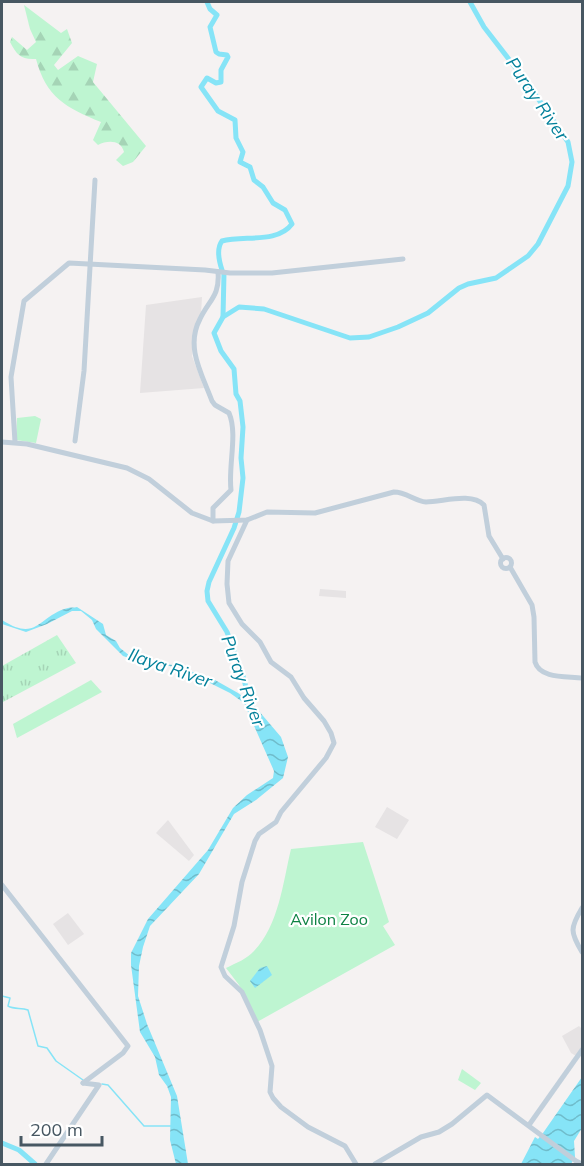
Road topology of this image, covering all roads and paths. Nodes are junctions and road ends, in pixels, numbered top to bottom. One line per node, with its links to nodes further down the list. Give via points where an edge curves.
1 (95, 180): 3 (street)
2 (403, 259): 4 (street, via 301,270)
3 (90, 263): 4 (street); 5 (street, via 84,371); 7 (street, via 66,264 24,302 12,366)
4 (218, 272): 8 (street, via 216,295 200,317 194,340 195,358 213,403 229,413 232,428 231,490 213,508)
5 (75, 441)
6 (2, 442): 7 (street)
7 (14, 442): 8 (street, via 132,470 192,513)
8 (213, 521): 9 (street)
9 (246, 521): 10 (street, via 267,512 315,513 394,492 423,502 476,500 484,505 488,530 503,559 502,567 510,567 532,604 537,668 546,674); 17 (street, via 228,561 229,603 271,662 293,680 324,721 334,743 276,822 257,837 221,967 242,992 260,1030 272,1066 273,1098 308,1127 345,1146)
10 (582, 678)
11 (2, 885): 16 (street, via 128,1046 83,1083 99,1085)
12 (582, 908): 13 (street, via 572,930)
13 (582, 952)
14 (582, 1050): 15 (street)
15 (529, 1125): 18 (street, via 487,1095 452,1124); 19 (street)
16 (46, 1164)
17 (356, 1164)
18 (375, 1164)
19 (582, 1164)

